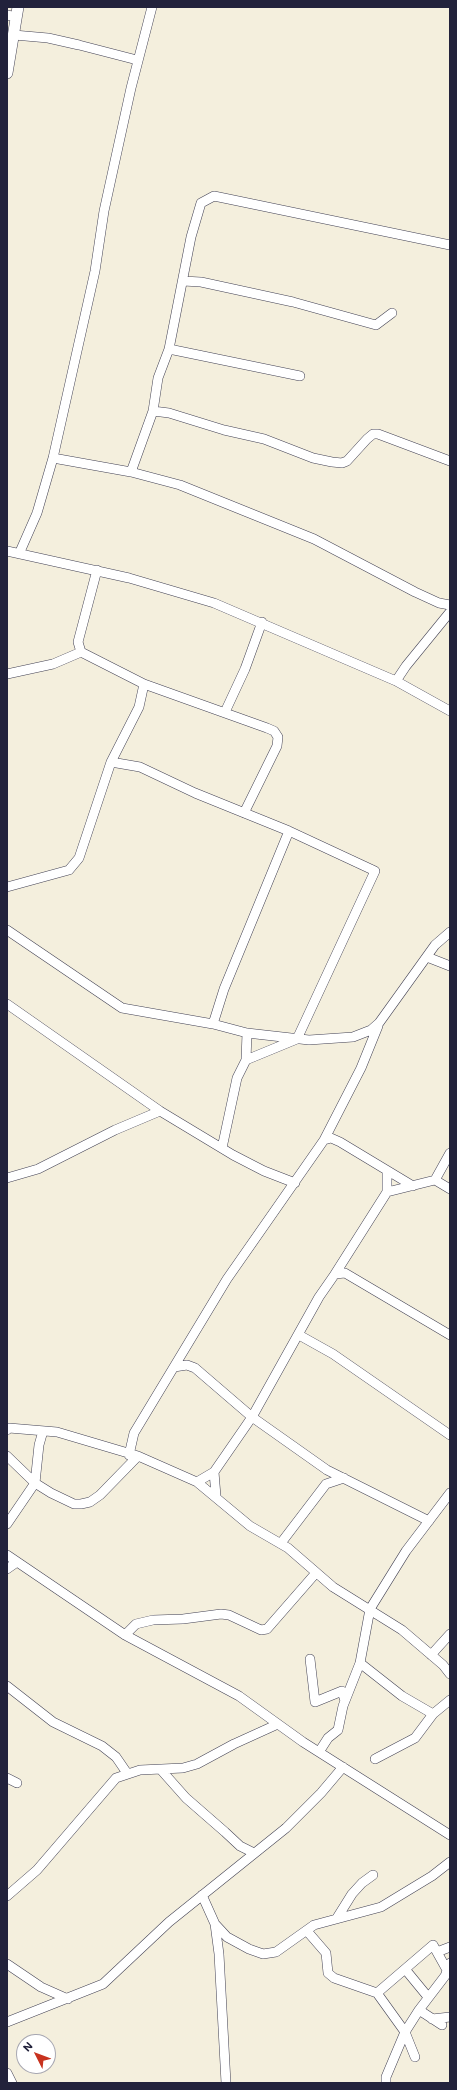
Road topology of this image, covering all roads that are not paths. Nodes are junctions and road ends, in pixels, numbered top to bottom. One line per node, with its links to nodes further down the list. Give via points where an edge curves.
1 (152, 7): 4 (street)
2 (14, 13): 3 (main road)
3 (14, 35): 4 (street, via 48,38); 5 (main road)
4 (137, 60): 12 (street, via 104,211 95,271)
5 (7, 73)
6 (450, 246): 7 (street, via 214,196 201,203 191,237)
7 (183, 281): 8 (street, via 200,282 293,302 376,325); 9 (street)
8 (392, 313)
9 (169, 349): 10 (street); 11 (street, via 158,378)
10 (300, 376)
11 (153, 412): 13 (street, via 169,413 264,439 313,458 332,462 348,461 373,434); 14 (street)
12 (53, 458): 14 (street); 16 (street, via 38,513)
13 (450, 462)
14 (131, 472): 18 (street, via 180,485 314,539 415,592)
15 (7, 551): 16 (street)
16 (19, 554): 17 (street)
17 (97, 570): 20 (street, via 214,603); 21 (street, via 78,642)
18 (450, 605)
19 (450, 612): 23 (street)
20 (262, 622): 23 (street); 26 (street, via 245,670)
21 (81, 652): 22 (street, via 53,664); 24 (street)
22 (7, 674)
23 (396, 681): 25 (street)
24 (144, 684): 26 (street); 27 (street, via 139,706)
25 (450, 711)
26 (224, 712): 28 (street, via 274,731 278,737 277,746)
27 (111, 762): 28 (street, via 140,767); 30 (street, via 79,858 69,870)
28 (244, 814): 29 (street)
29 (289, 831): 37 (street, via 224,989); 39 (street, via 375,871)
30 (7, 887)
31 (7, 930): 37 (street, via 122,1008)
32 (450, 932): 33 (street, via 435,945)
33 (427, 957): 34 (street); 36 (street)
34 (450, 966)
35 (7, 1004): 41 (street)
36 (379, 1023): 39 (street, via 371,1030 353,1037); 42 (street, via 361,1068)
37 (213, 1024): 38 (street)
38 (247, 1033): 39 (street); 40 (street)
39 (297, 1039): 40 (street)
40 (246, 1060): 43 (street, via 237,1078)
41 (160, 1111): 43 (street); 46 (street, via 115,1130 38,1169)
42 (324, 1140): 45 (street, via 331,1138 340,1142); 48 (street)
43 (222, 1148): 48 (street, via 264,1171)
44 (450, 1153): 47 (street)
45 (386, 1172): 49 (street); 51 (street)
46 (7, 1178)
47 (435, 1180): 49 (street); 50 (street)
48 (295, 1183): 55 (street, via 227,1279)
49 (413, 1186): 51 (street)
50 (450, 1189)
51 (387, 1192): 52 (street)
52 (335, 1274): 53 (street, via 319,1297); 54 (street, via 345,1273)
53 (299, 1335): 56 (street); 59 (street, via 333,1354)
54 (450, 1335)
55 (174, 1367): 56 (street, via 187,1365 195,1368); 61 (street, via 134,1433)
56 (252, 1417): 62 (street); 63 (street)
57 (7, 1430): 58 (street, via 9,1428)
58 (43, 1431): 61 (street, via 57,1432); 65 (street)
59 (450, 1435)
60 (7, 1456): 65 (street)
61 (134, 1456): 65 (street, via 100,1496 90,1502 74,1504); 66 (street)
62 (327, 1470): 64 (street); 67 (street)
63 (214, 1472): 66 (street); 69 (street)
64 (344, 1478): 67 (street); 70 (street)
65 (34, 1482): 71 (street)
66 (197, 1482): 69 (street)
67 (326, 1484): 72 (street)
68 (450, 1493): 70 (street)
69 (216, 1496): 72 (street, via 250,1526)
70 (429, 1521): 77 (street, via 406,1551)
71 (7, 1524)
72 (281, 1543): 76 (street)
73 (7, 1556): 74 (street)
74 (17, 1562): 75 (street); 79 (street)
75 (7, 1569)
76 (315, 1574): 77 (street, via 333,1588); 79 (street, via 267,1629 260,1630 229,1615 221,1614 153,1620 136,1624)
77 (370, 1609): 80 (street, via 402,1630); 82 (street)
78 (450, 1634): 80 (street)
79 (125, 1635): 88 (street, via 239,1696)
80 (431, 1655): 83 (street)
81 (310, 1659): 86 (street, via 315,1702 342,1691)
82 (360, 1663): 86 (street); 87 (street, via 402,1696)
83 (450, 1674)
84 (7, 1686): 93 (street, via 53,1722 102,1746 116,1757)
85 (450, 1700): 87 (street)
86 (345, 1701): 89 (street, via 338,1730 328,1738)
87 (434, 1714): 90 (street, via 415,1738)
88 (278, 1724): 89 (street); 92 (street, via 197,1764)
89 (319, 1752): 91 (street)
90 (375, 1759)
91 (343, 1767): 96 (street); 97 (street, via 286,1828)
92 (162, 1771): 93 (street, via 140,1770); 97 (street, via 186,1798 235,1841)
93 (127, 1773): 101 (street, via 116,1778 37,1870)
94 (7, 1778): 95 (street)
95 (17, 1783)
96 (450, 1835)
97 (254, 1853): 100 (street)
98 (450, 1862): 102 (street, via 381,1907)
99 (373, 1875): 102 (street, via 352,1894)
100 (202, 1895): 103 (street); 112 (street, via 103,1984)
101 (7, 1896)
102 (337, 1918): 104 (street, via 314,1925)
103 (215, 1924): 104 (street, via 227,1937 248,1950 263,1954 276,1952); 122 (street, via 222,1987)
104 (307, 1930): 110 (street, via 326,1953 328,1973 334,1978)
105 (450, 1947): 106 (street)
106 (437, 1952): 108 (street, via 433,1945); 109 (street)
107 (7, 1964): 112 (street, via 41,1987)
108 (404, 1969): 110 (street); 111 (street)
109 (448, 1973): 111 (street)
110 (377, 1993): 118 (street)
111 (428, 1997): 113 (street)
112 (68, 1999): 116 (street)
113 (419, 2010): 115 (street); 118 (street)
114 (450, 2017): 115 (street)
115 (432, 2019): 117 (street)
116 (7, 2022)
117 (442, 2025)
118 (405, 2032): 119 (street); 123 (street, via 386,2077)
119 (415, 2057)
120 (7, 2073): 121 (street)
121 (12, 2083)
122 (226, 2083)
123 (386, 2083)

